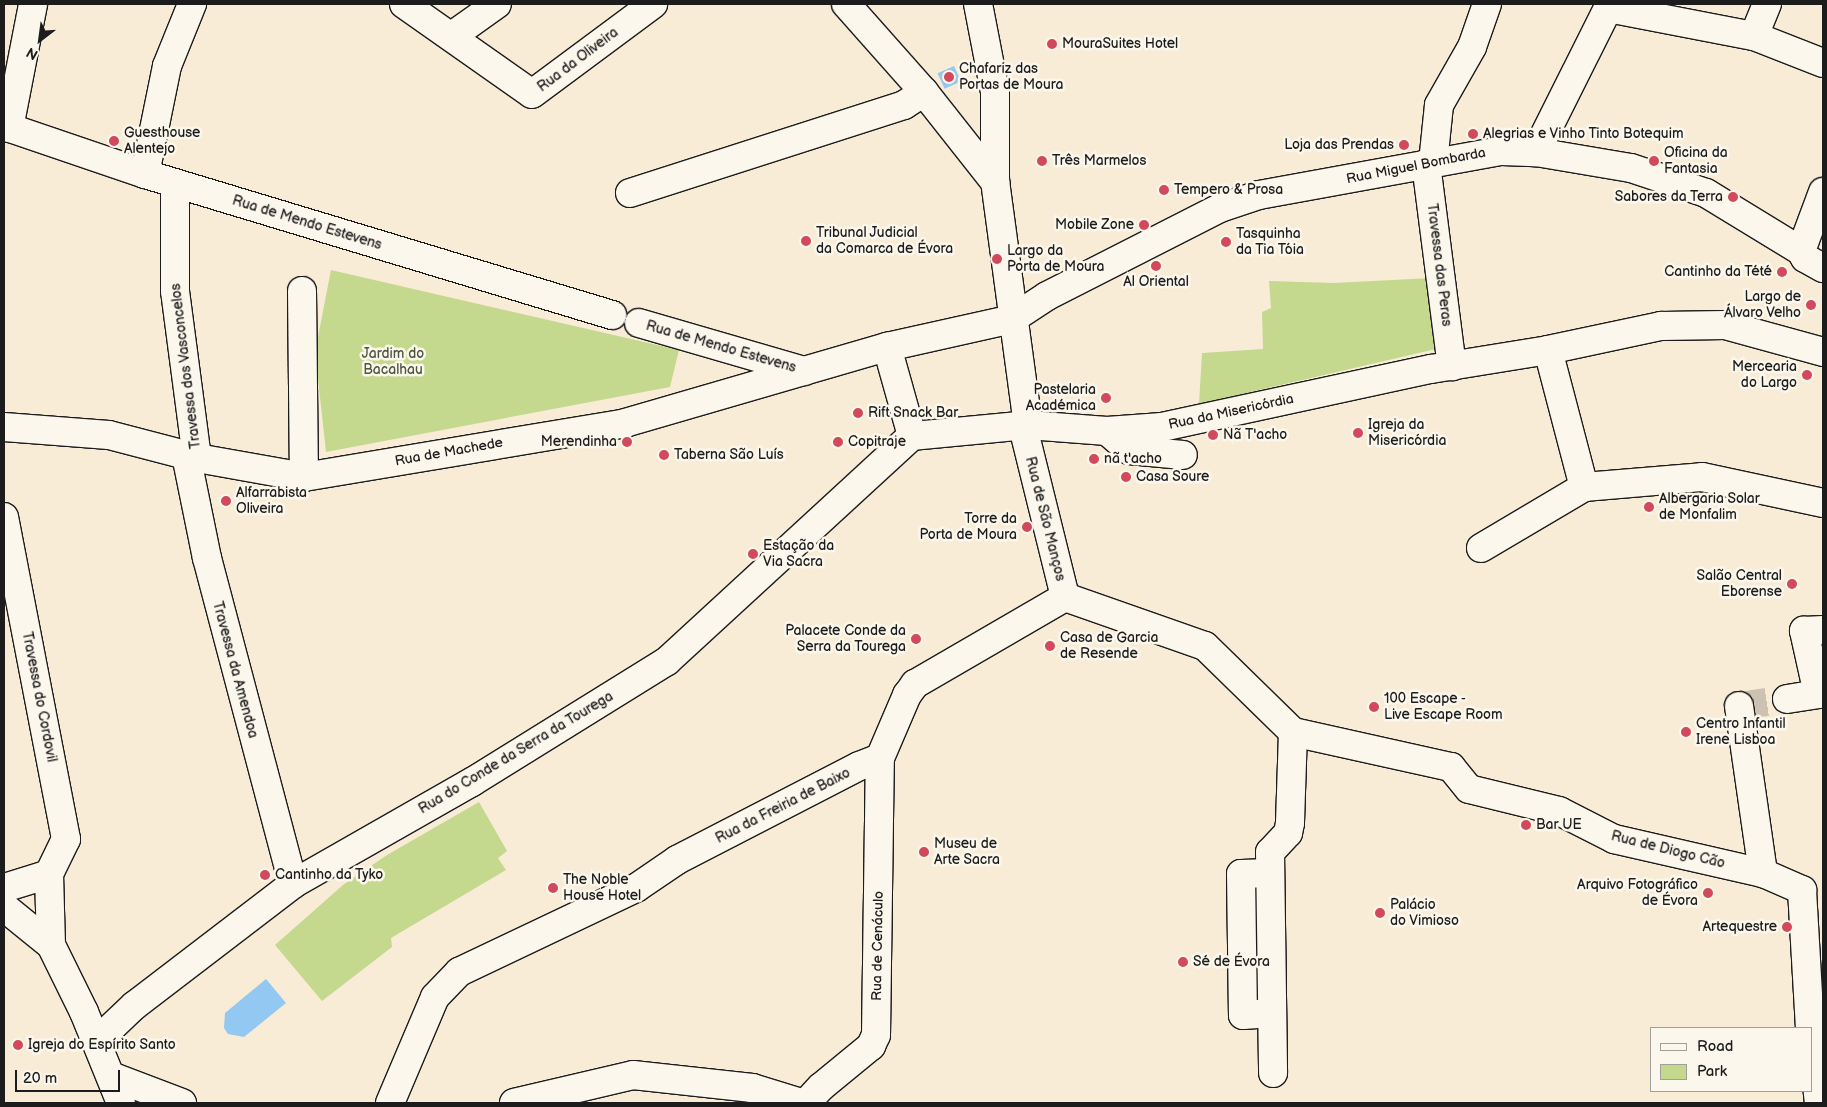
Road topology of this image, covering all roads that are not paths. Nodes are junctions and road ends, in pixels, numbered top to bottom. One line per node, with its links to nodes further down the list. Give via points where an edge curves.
1 (33, 4): 15 (street)
2 (192, 4): 18 (street, via 167,66)
3 (404, 4): 11 (street, Rua da Oliveira)
4 (497, 4): 11 (street)
5 (653, 4): 11 (street, Rua da Oliveira, via 532,94)
6 (846, 4): 14 (street)
7 (978, 4): 19 (street, via 995,92)
8 (1487, 4): 17 (street, Travessa das Peras, via 1472,47 1439,105)
9 (1767, 4): 12 (street)
10 (1609, 6): 12 (street); 16 (street)
11 (452, 36)
12 (1754, 36): 13 (street)
13 (1823, 63)
14 (924, 92): 19 (street); 21 (street, via 904,105)
15 (7, 127): 18 (street, Rua de Mendo Estevens)
16 (1536, 152): 17 (street, Rua Miguel Bombarda, via 1502,151); 23 (street, Rua Miguel Bombarda, via 1632,168 1706,194)
17 (1430, 164): 27 (street, Rua Miguel Bombarda, via 1259,195 1220,208 1046,296); 32 (street, Travessa das Peras)
18 (145, 174): 20 (street, Rua de Mendo Estevens)
19 (995, 182): 27 (street)
20 (175, 184): 26 (street, Rua de Mendo Estevens); 38 (street, Travessa dos Vasconcelos, via 175,291)
21 (630, 192)
22 (1823, 192): 23 (street)
23 (1801, 251): 24 (street, Rua Miguel Bombarda, via 1805,258)
24 (1823, 268)
25 (302, 291): 40 (street)
26 (612, 314)
27 (1012, 319): 29 (street); 35 (street)
28 (639, 323): 33 (street, Rua de Mendo Estevens)
29 (888, 347): 33 (street, Rua de Machede); 37 (street)
30 (1548, 350): 31 (street, Rua da Misericórdia, via 1661,326 1688,324 1725,325); 32 (street, Rua da Misericórdia); 41 (street)
31 (1823, 352)
32 (1442, 368): 36 (street, Rua da Misericórdia, via 1162,427)
33 (804, 371): 40 (street, Rua de Machede, via 625,423)
34 (4, 426): 38 (street, Rua de Machede, via 109,435)
35 (1025, 426): 36 (street, Rua da Misericórdia); 37 (street); 45 (street, Rua de São Manços)
36 (1107, 431): 39 (street, via 1129,450)
37 (912, 436): 53 (street, Rua do Conde da Serra da Tourega, via 667,661 472,782)
38 (191, 456): 40 (street, Rua de Machede); 53 (street, Travessa da Amendoa, via 209,567)
39 (1183, 456)
40 (304, 477)
41 (1584, 487): 42 (street, via 1702,477); 44 (street)
42 (1823, 502)
43 (4, 517): 52 (street, Travessa do Cordovil, via 66,839)
44 (1481, 548)
45 (1064, 597): 49 (street, Rua de São Manços, via 1205,646); 50 (street, via 914,684)
46 (1823, 630): 47 (street, via 1804,631 1818,694)
47 (1787, 699)
48 (1739, 706): 51 (street)
49 (1293, 732): 51 (street, Rua de Diogo Cão, via 1451,767 1469,789 1558,811 1614,839); 60 (street, via 1288,833 1270,852)
50 (880, 758): 64 (street, Rua da Freiria de Baixo, via 677,860 636,888 459,972 435,997); 67 (street, Rua de Cenáculo, via 876,1036 871,1046)
51 (1763, 873): 57 (street, Rua de Diogo Cão, via 1802,890)
52 (49, 874): 54 (street); 56 (street, Travessa do Cordovil)
53 (293, 884): 59 (street, Rua do Conde da Serra da Tourega, via 135,1005)
54 (4, 888)
55 (4, 907): 56 (street)
56 (51, 946): 59 (street)
57 (1811, 1027)
58 (1812, 1039): 68 (street, Rua de Diogo Cão)
59 (97, 1041): 61 (street)
60 (1273, 1073)
61 (111, 1076): 62 (street); 63 (street)
62 (121, 1103)
63 (182, 1103)
64 (390, 1103)
65 (514, 1103): 66 (street, via 633,1075 752,1088)
66 (801, 1103)
67 (806, 1103)
68 (1819, 1103)

